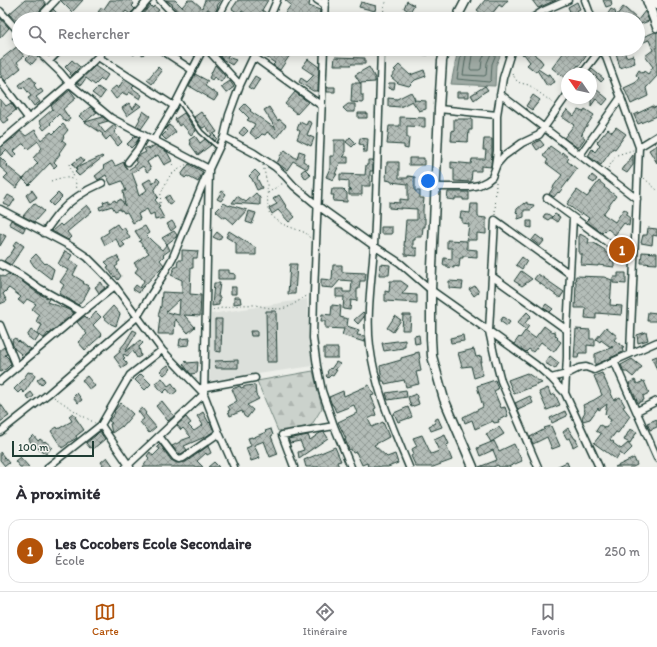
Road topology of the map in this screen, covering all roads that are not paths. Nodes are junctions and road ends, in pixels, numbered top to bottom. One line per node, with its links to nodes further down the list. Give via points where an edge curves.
1 (56, 0): 15 (street)
2 (148, 0): 16 (street)
3 (160, 0): 17 (street)
4 (226, 0): 18 (street)
5 (277, 0): 19 (street)
6 (317, 0): 12 (street)
7 (466, 0): 20 (street)
8 (568, 0): 21 (street)
9 (585, 0): 22 (street)
10 (647, 0): 24 (street)
11 (655, 0): 13 (street)
12 (325, 3)
13 (657, 5)
14 (0, 11): 23 (street)
15 (45, 12)
16 (138, 12)
17 (171, 12)
18 (220, 12)
19 (272, 12)
20 (460, 12)
21 (542, 12)
22 (589, 12)
23 (12, 24)
24 (657, 27)
25 (44, 56): 38 (street)
26 (54, 56): 38 (street)
27 (98, 56): 42 (street); 48 (street)
28 (171, 56): 40 (street)
29 (199, 56): 40 (street)
30 (213, 56): 43 (street)
31 (324, 56): 49 (street)
32 (381, 56): 73 (street)
33 (443, 56): 50 (street)
34 (510, 56): 44 (street)
35 (596, 56): 39 (street)
36 (605, 56): 45 (street)
37 (254, 57): 43 (street); 49 (street)
38 (49, 61): 42 (street)
39 (587, 68)
40 (192, 70): 46 (street)
41 (0, 81): 52 (street)
42 (70, 84): 52 (street); 54 (street, via 111,118)
43 (240, 85): 56 (street)
44 (500, 94): 51 (street); 53 (street)
45 (621, 97): 59 (street); 61 (street)
46 (178, 99): 48 (street); 60 (lane, via 201,132)
47 (561, 103): 53 (street)
48 (174, 106): 57 (street)
49 (322, 106): 69 (street)
50 (438, 109): 51 (street); 66 (street)
51 (497, 115): 64 (street)
52 (28, 118): 58 (street)
53 (544, 127): 61 (street); 64 (street, via 537,137 522,143 504,156 497,164)
54 (144, 136): 57 (street); 62 (street)
55 (657, 136): 59 (street)
56 (224, 137): 60 (street); 69 (street, via 268,162)
57 (154, 140): 63 (street)
58 (0, 143)
59 (639, 147): 68 (street)
60 (219, 148): 63 (street)
61 (580, 155): 68 (street)
62 (128, 162)
63 (209, 169): 81 (street, via 173,257); 94 (street)
64 (495, 172): 66 (street, via 487,181 475,186)
65 (102, 183): 72 (street, via 88,189 67,204)
66 (435, 187): 79 (street)
67 (547, 198): 71 (street)
68 (637, 199): 74 (street)
69 (318, 206): 73 (street); 99 (street, via 313,338 322,391)
70 (0, 209): 72 (street)
71 (573, 218): 74 (street); 76 (street)
72 (44, 233): 78 (street, via 87,257)
73 (374, 246): 79 (street, via 400,263); 109 (street, via 370,346 380,394)
74 (634, 262): 87 (street)
75 (0, 264): 80 (street)
76 (570, 274): 77 (street, via 495,220); 84 (street)
77 (492, 277): 83 (street); 84 (street)
78 (115, 286): 80 (street); 81 (street)
79 (431, 290): 83 (street); 110 (street, via 432,356 444,399)
80 (82, 312): 89 (street)
81 (138, 317): 86 (street); 100 (street)
82 (0, 325): 89 (street)
83 (489, 330): 92 (street); 111 (street, via 501,381)
84 (567, 330): 90 (street)
85 (657, 342): 87 (street)
86 (162, 350): 94 (street); 98 (street, via 130,376)
87 (630, 353): 88 (street)
88 (614, 361): 90 (street, via 594,370 583,367); 97 (street)
89 (17, 367): 93 (street)
90 (566, 374): 92 (street); 95 (street)
91 (255, 378): 94 (street)
92 (551, 378): 95 (street)
93 (0, 380)
94 (203, 390): 101 (street); 102 (street)
95 (565, 393): 112 (street)
96 (657, 401): 97 (street)
97 (637, 411): 103 (street)
98 (100, 425): 104 (street); 105 (street)
99 (334, 426): 107 (street, via 282,435); 108 (street)
100 (0, 432)
101 (219, 433): 102 (street, via 179,459); 106 (street)
102 (159, 436): 104 (street)
103 (657, 458)
104 (128, 466)
105 (48, 467)
106 (234, 467)
107 (294, 467)
108 (351, 467)
109 (409, 467)
110 (474, 467)
111 (538, 467)
112 (598, 467)

